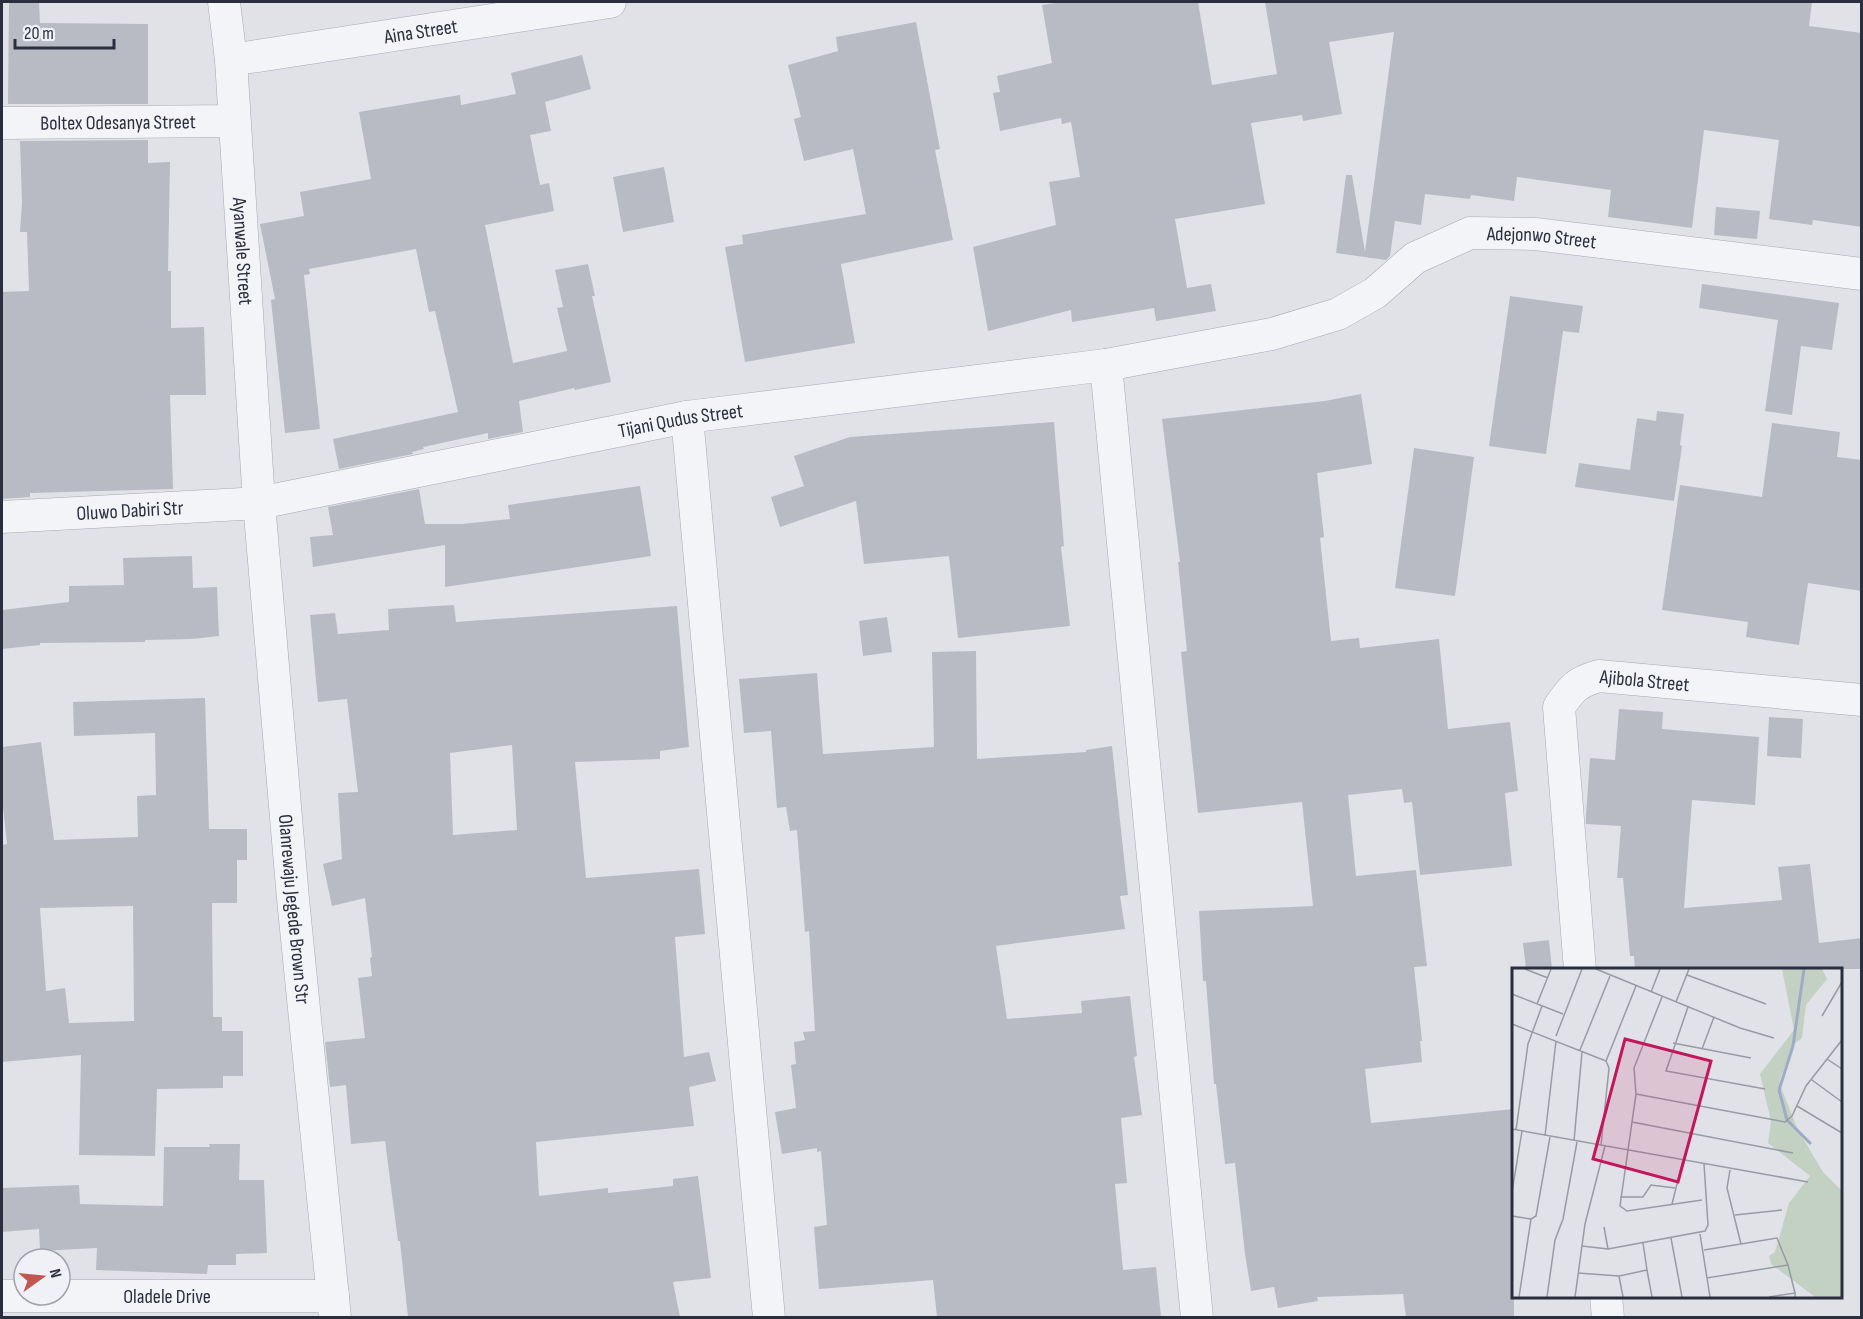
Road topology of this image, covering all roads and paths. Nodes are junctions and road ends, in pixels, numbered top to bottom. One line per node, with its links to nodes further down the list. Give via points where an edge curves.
1 (224, 2): 3 (street, Ayanwale Street)
2 (610, 2): 3 (street, Aina Street)
3 (231, 60): 4 (street, Ayanwale Street)
4 (234, 121): 5 (street, Boltex Odesanya Street); 9 (street, Ayanwale Street)
5 (2, 123)
6 (1862, 274): 7 (street, Adejonwo Street, via 1535,234 1470,233 1415,258 1375,293 1338,314 1272,334)
7 (1106, 365): 8 (street, Tijani Qudus Street); 17 (street)
8 (687, 417): 9 (street, Tijani Qudus Street); 16 (street)
9 (259, 503): 10 (street, Oluwo Dabiri Str); 15 (street, Olanrewaju Jegede Brown Str)
10 (2, 518)
11 (1862, 700): 12 (street, Ajibola Street, via 1599,676 1572,689 1559,707)
12 (1580, 968)
13 (2, 1296): 15 (street, Oladele Drive)
14 (1606, 1298): 18 (street)
15 (334, 1306)
16 (769, 1317)
17 (1197, 1317)
18 (1608, 1317)

